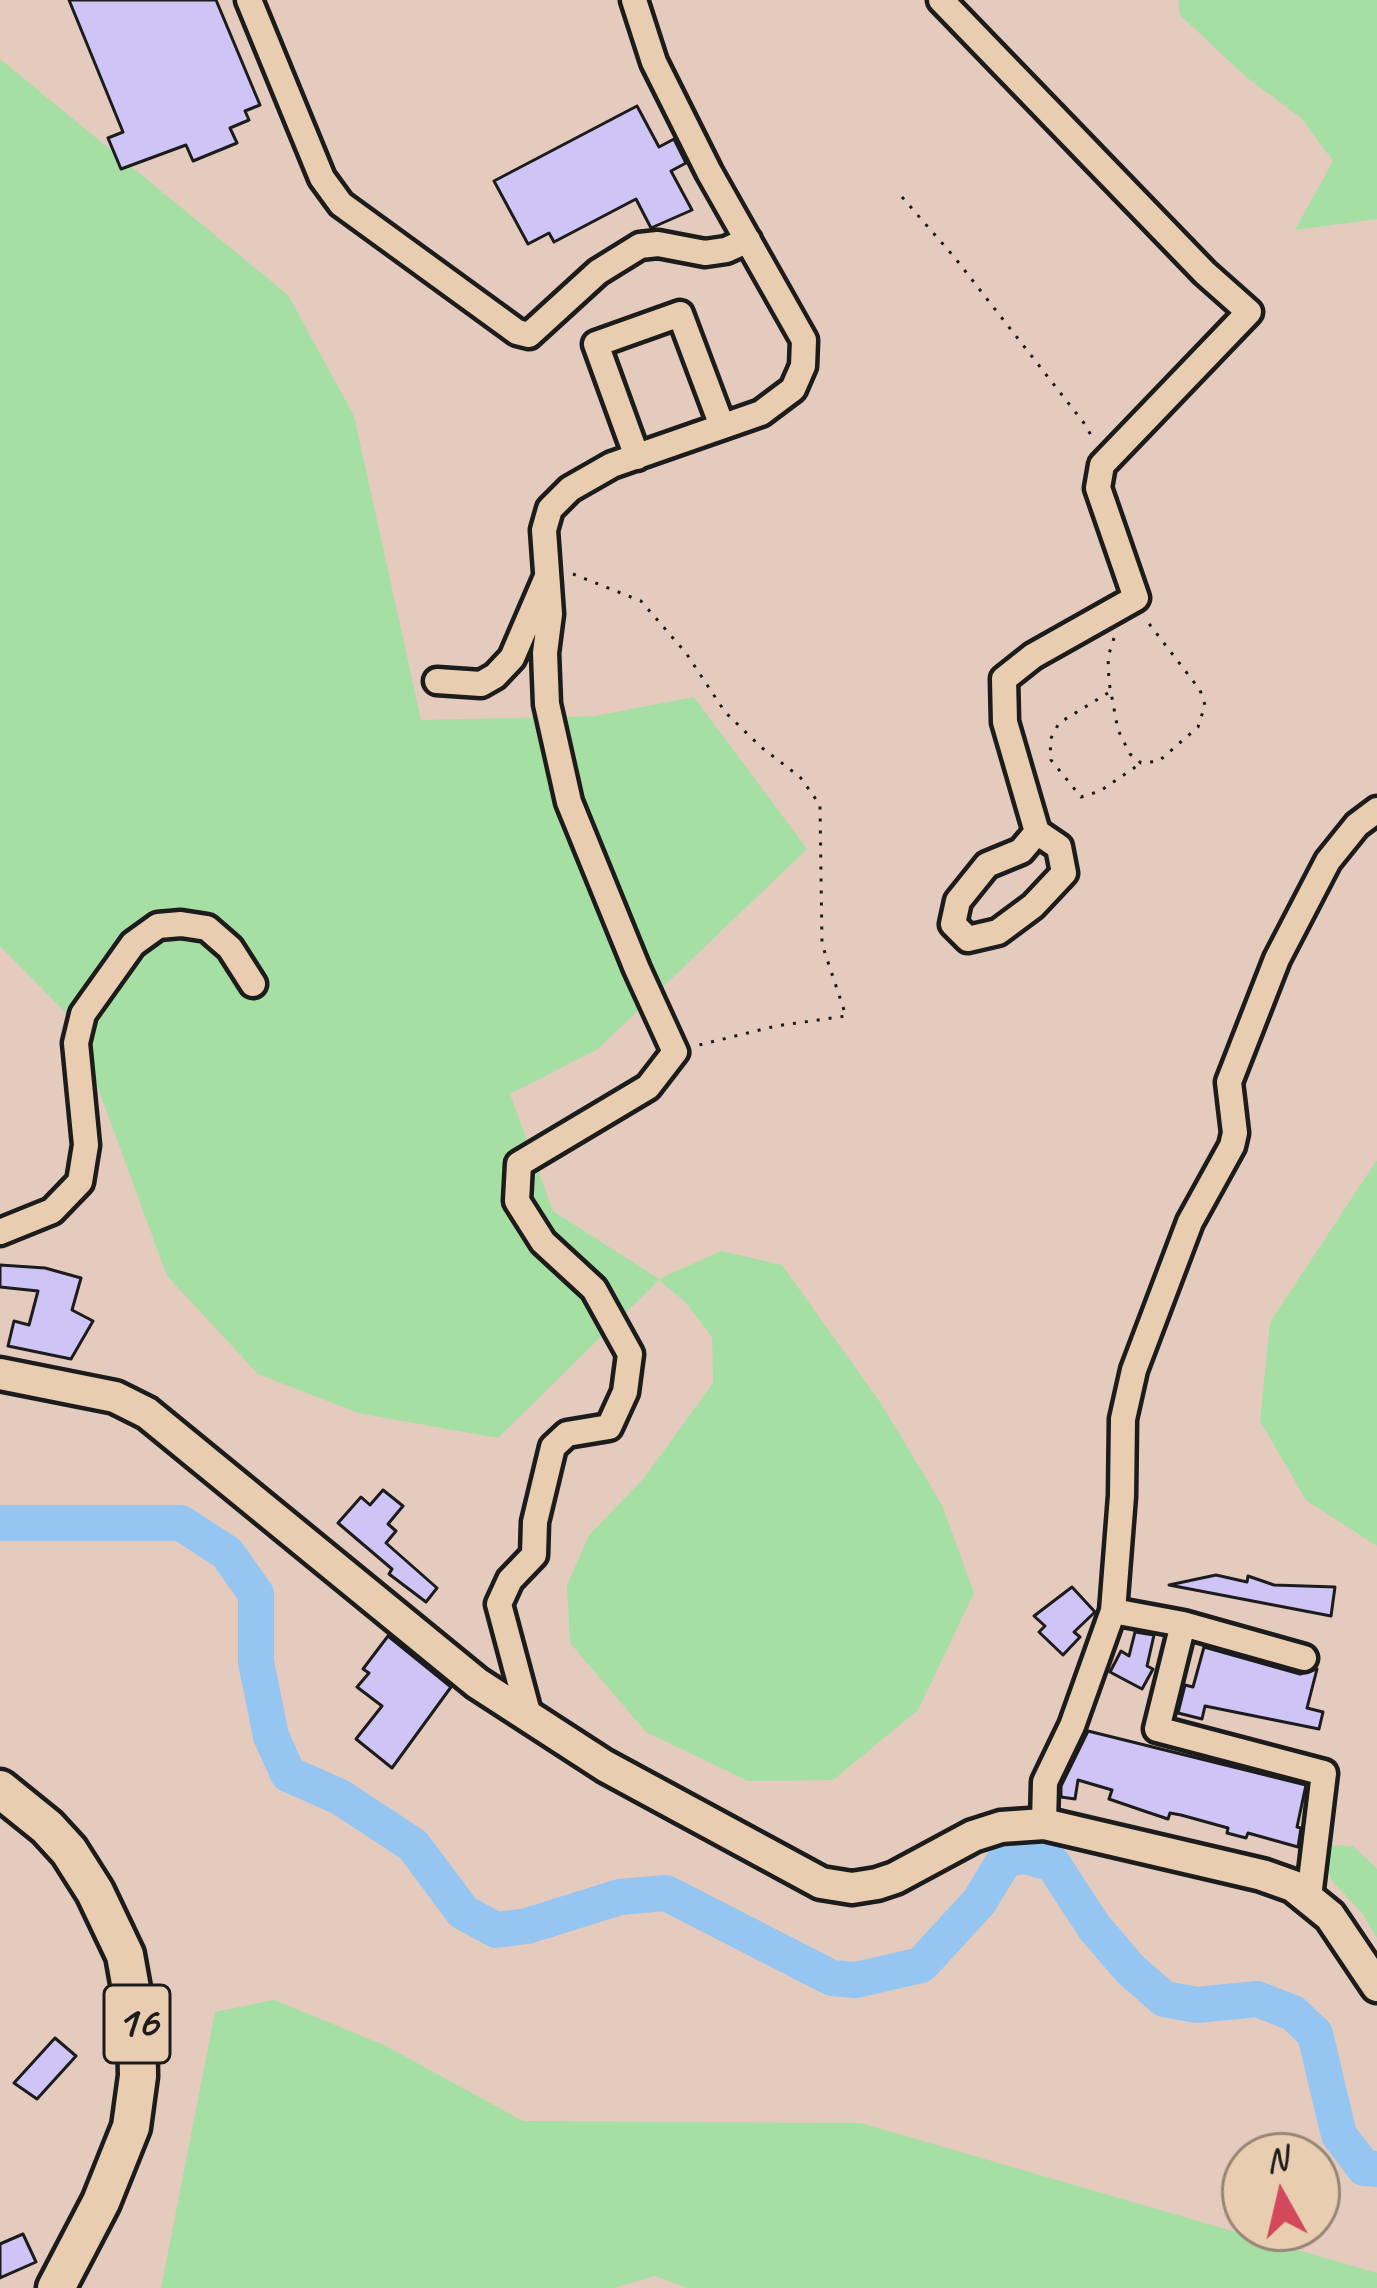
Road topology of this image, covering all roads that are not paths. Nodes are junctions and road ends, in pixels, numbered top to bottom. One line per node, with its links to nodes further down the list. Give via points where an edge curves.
1 (249, 0): 4 (street, via 322,178 341,204 518,332 529,334 598,272 640,247 705,253)
2 (634, 0): 4 (street, via 654,62)
3 (941, 0): 10 (street, via 1249,312 1102,465 1098,488 1128,602 1004,679 1005,722)
4 (748, 239): 5 (street, via 804,340 803,366 793,389 761,413)
5 (722, 426): 6 (street); 6 (street, via 680,314 596,344)
6 (638, 457): 7 (street, via 570,489 550,509)
7 (549, 568): 8 (street, via 512,658 495,676 481,684); 17 (street, via 547,704 569,802 675,1052 648,1088 519,1164 517,1202 543,1242 594,1289 631,1354 609,1427 567,1433 553,1447 534,1555 499,1604)
8 (437, 682)
9 (1377, 810): 14 (street, via 1328,861 1233,1067 1232,1146 1190,1222 1126,1400)
10 (1037, 832): 10 (street, via 1059,847 1064,873 998,932 968,939 953,924 958,901 987,865 1022,851)
11 (254, 984): 12 (street, via 207,928 158,926 133,944 83,1014 76,1043 86,1144 80,1181 52,1211)
12 (0, 1232)
13 (0, 1374): 17 (street, via 115,1397 147,1413)
14 (1113, 1611): 15 (street); 19 (street, via 1045,1782)
15 (1183, 1624): 16 (street); 20 (street, via 1157,1729 1324,1773)
16 (1304, 1658)
17 (530, 1720): 19 (street, via 821,1882 877,1884 973,1836)
18 (0, 1789): 22 (main road, 16, via 58,1839 95,1892 125,1955 137,2022 131,2127)
19 (1044, 1824): 20 (street, via 1262,1875)
20 (1309, 1897): 21 (street)
21 (1377, 1986)
22 (56, 2288)

